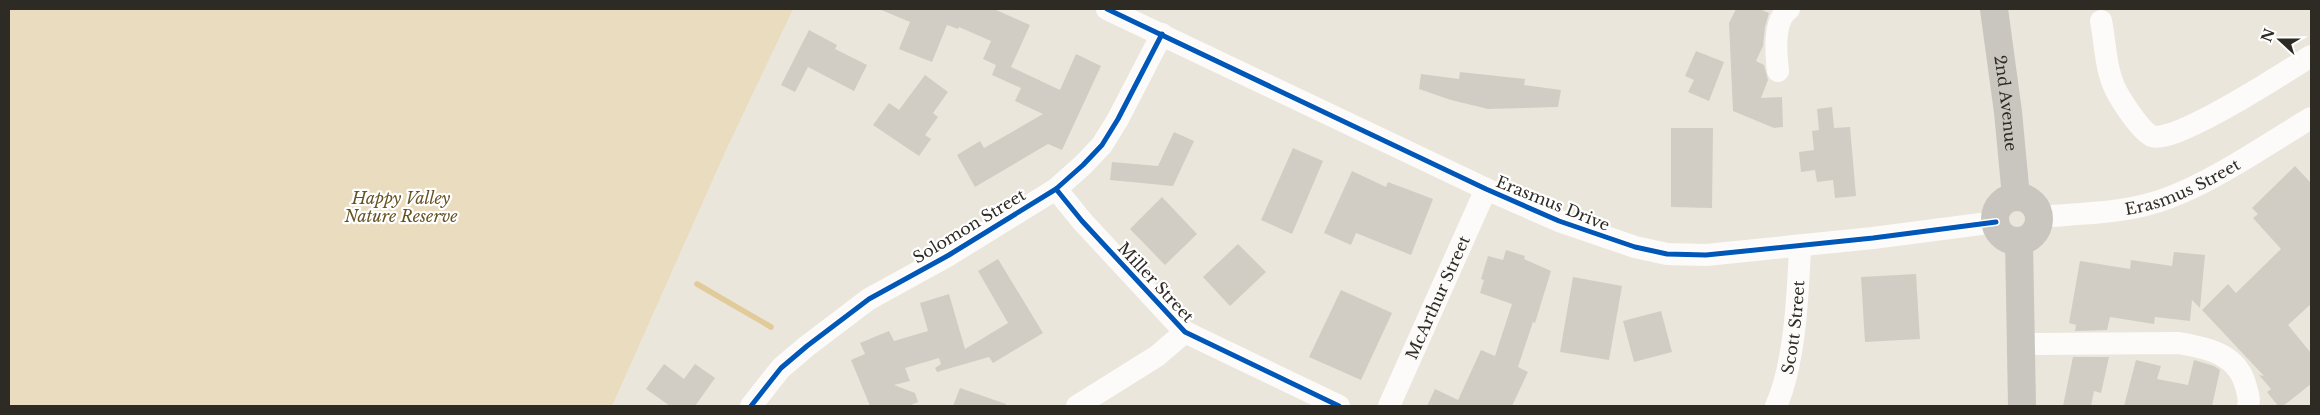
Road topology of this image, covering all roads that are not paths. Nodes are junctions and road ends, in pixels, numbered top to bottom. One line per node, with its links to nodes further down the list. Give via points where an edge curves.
1 (1107, 9): 5 (street, Erasmus Drive)
2 (1789, 9): 7 (street, via 1778,29 1775,44)
3 (1994, 9): 11 (street, 2nd Avenue)
4 (2101, 20): 6 (street, via 2112,81 2146,133 2158,138 2170,136 2219,111)
5 (1162, 34): 9 (street, Solomon Street, via 1102,145); 10 (street, Erasmus Drive)
6 (2311, 56)
7 (1778, 71)
8 (2311, 118): 12 (street, Erasmus Street, via 2167,199 2116,211)
9 (1056, 189): 16 (street, Miller Street, via 1082,222); 18 (street, Solomon Street, via 949,255 869,299 781,368)
10 (1486, 189): 15 (street, Erasmus Drive, via 1596,235 1667,254 1706,256); 21 (street, McArthur Street)
11 (2016, 198): 12 (street, via 2029,200 2038,210); 13 (street, via 2002,204)
12 (2039, 217): 14 (street, via 2032,236)
13 (1996, 222): 14 (street, via 2005,237); 15 (street, Erasmus Drive)
14 (2019, 241): 17 (street)
15 (1800, 247): 22 (street, Scott Street, via 1790,353)
16 (1185, 332): 19 (street, via 1157,356); 20 (street, Miller Street)
17 (2022, 344): 23 (street); 24 (street, via 2179,343 2204,347 2224,355 2235,365 2245,380 2250,400)
18 (751, 406)
19 (1077, 406)
20 (1339, 406)
21 (1390, 406)
22 (1776, 406)
23 (2022, 406)
24 (2248, 406)

